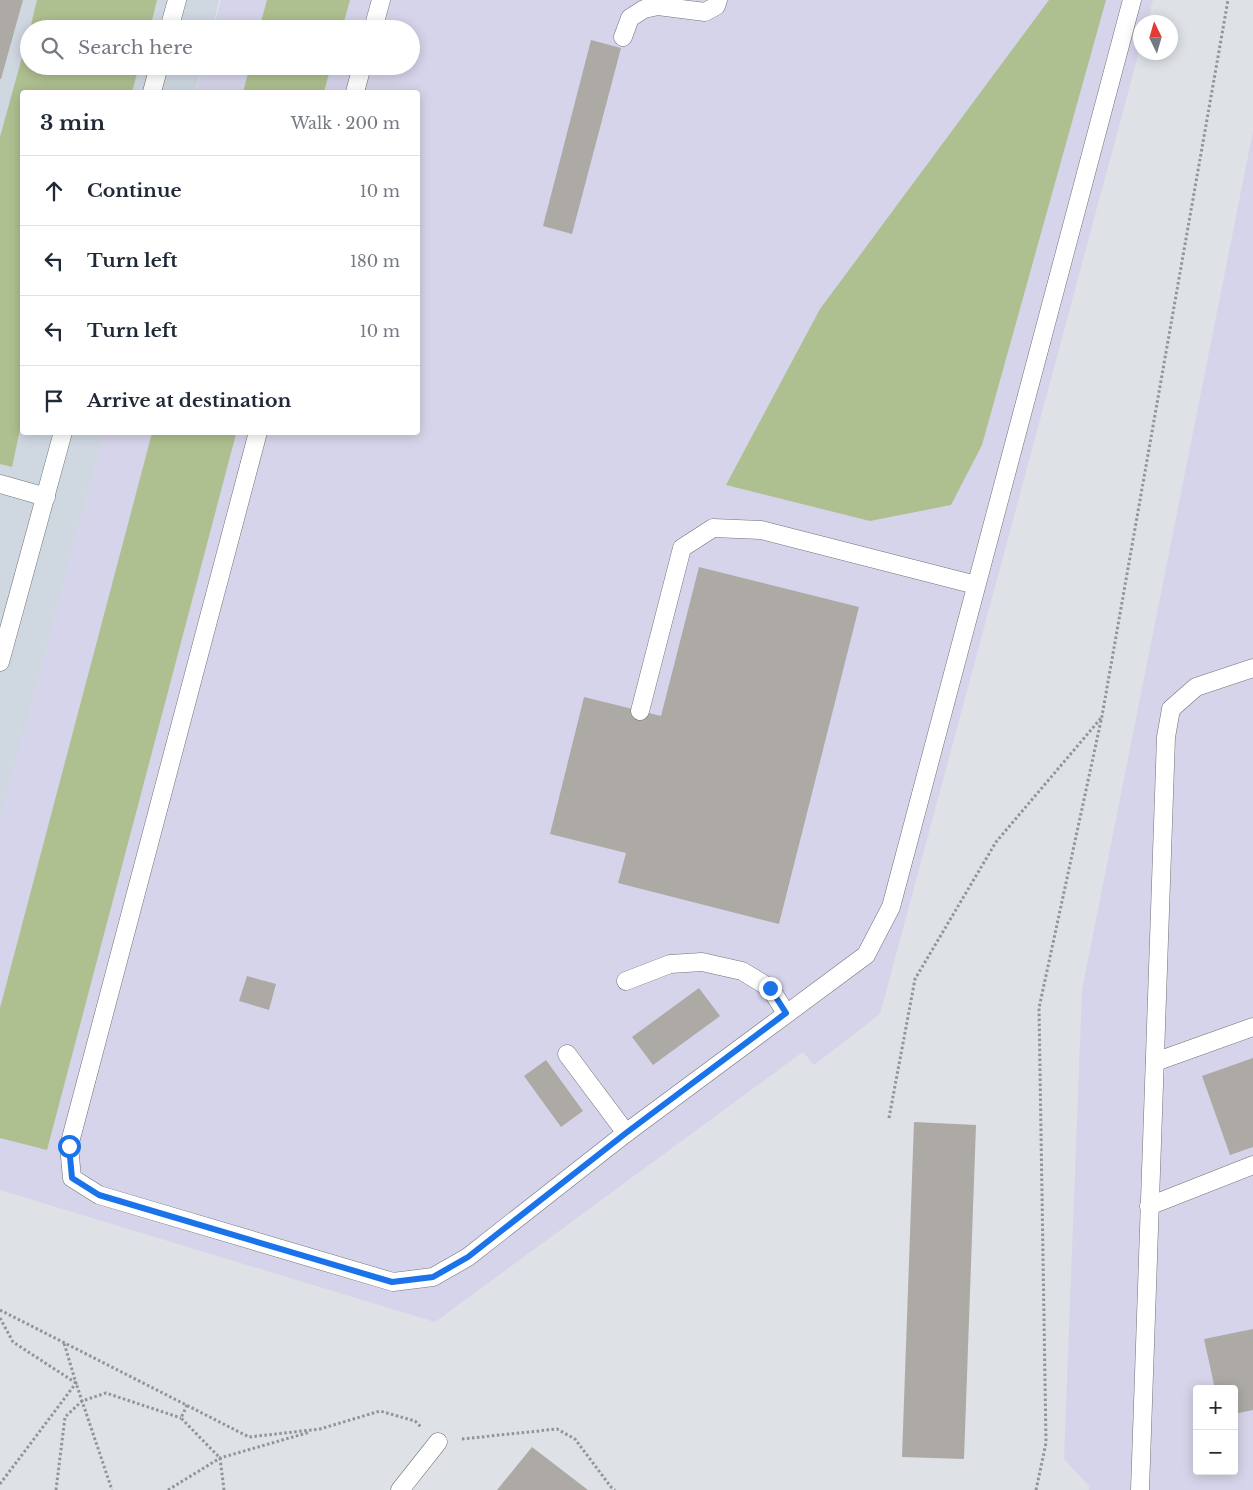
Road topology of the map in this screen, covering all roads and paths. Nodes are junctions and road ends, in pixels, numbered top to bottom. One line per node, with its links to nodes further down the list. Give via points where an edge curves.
1 (177, 0): 6 (lane)
2 (381, 0): 7 (lane)
3 (718, 0): 8 (lane, via 716,6 706,12 658,6 644,9 630,18)
4 (1132, 0): 17 (lane)
5 (1228, 0): 21 (path)
6 (171, 20)
7 (375, 20)
8 (624, 37)
9 (157, 75): 11 (lane)
10 (360, 75): 12 (lane)
11 (153, 90)
12 (356, 90)
13 (62, 435): 16 (lane)
14 (257, 435): 28 (lane, via 69,1146 72,1178 99,1195 392,1282 433,1277 468,1257)
15 (0, 484): 16 (lane)
16 (46, 497): 18 (lane)
17 (976, 585): 20 (lane, via 761,530 713,528 682,548); 23 (lane, via 891,907 866,955)
18 (0, 662)
19 (1253, 668): 26 (lane, via 1196,687 1172,709 1166,737)
20 (640, 711)
21 (1102, 716): 27 (path, via 996,842 916,979); 48 (path, via 1039,1008 1046,1443)
22 (626, 981): 23 (lane, via 670,964 702,962 742,971 770,988)
23 (786, 1013): 28 (lane)
24 (1253, 1027): 26 (lane)
25 (567, 1054): 28 (lane)
26 (1155, 1062): 30 (lane)
27 (889, 1118)
28 (626, 1133)
29 (1253, 1165): 30 (lane)
30 (1150, 1206): 49 (lane)
31 (0, 1310): 33 (path)
32 (0, 1318): 34 (path, via 13,1342)
33 (64, 1343): 34 (path); 36 (path)
34 (76, 1383): 35 (path); 41 (path)
35 (82, 1400): 37 (path, via 106,1393); 42 (path, via 65,1416); 43 (path)
36 (187, 1405): 37 (path); 38 (path, via 249,1437)
37 (181, 1418): 40 (path)
38 (320, 1429): 39 (path, via 380,1411 415,1421); 40 (path)
39 (438, 1442): 46 (lane); 47 (path, via 558,1429 576,1439)
40 (220, 1458): 44 (path); 45 (path)
41 (0, 1484)
42 (56, 1490)
43 (112, 1490)
44 (168, 1490)
45 (224, 1490)
46 (400, 1490)
47 (615, 1490)
48 (1036, 1490)
49 (1140, 1490)

